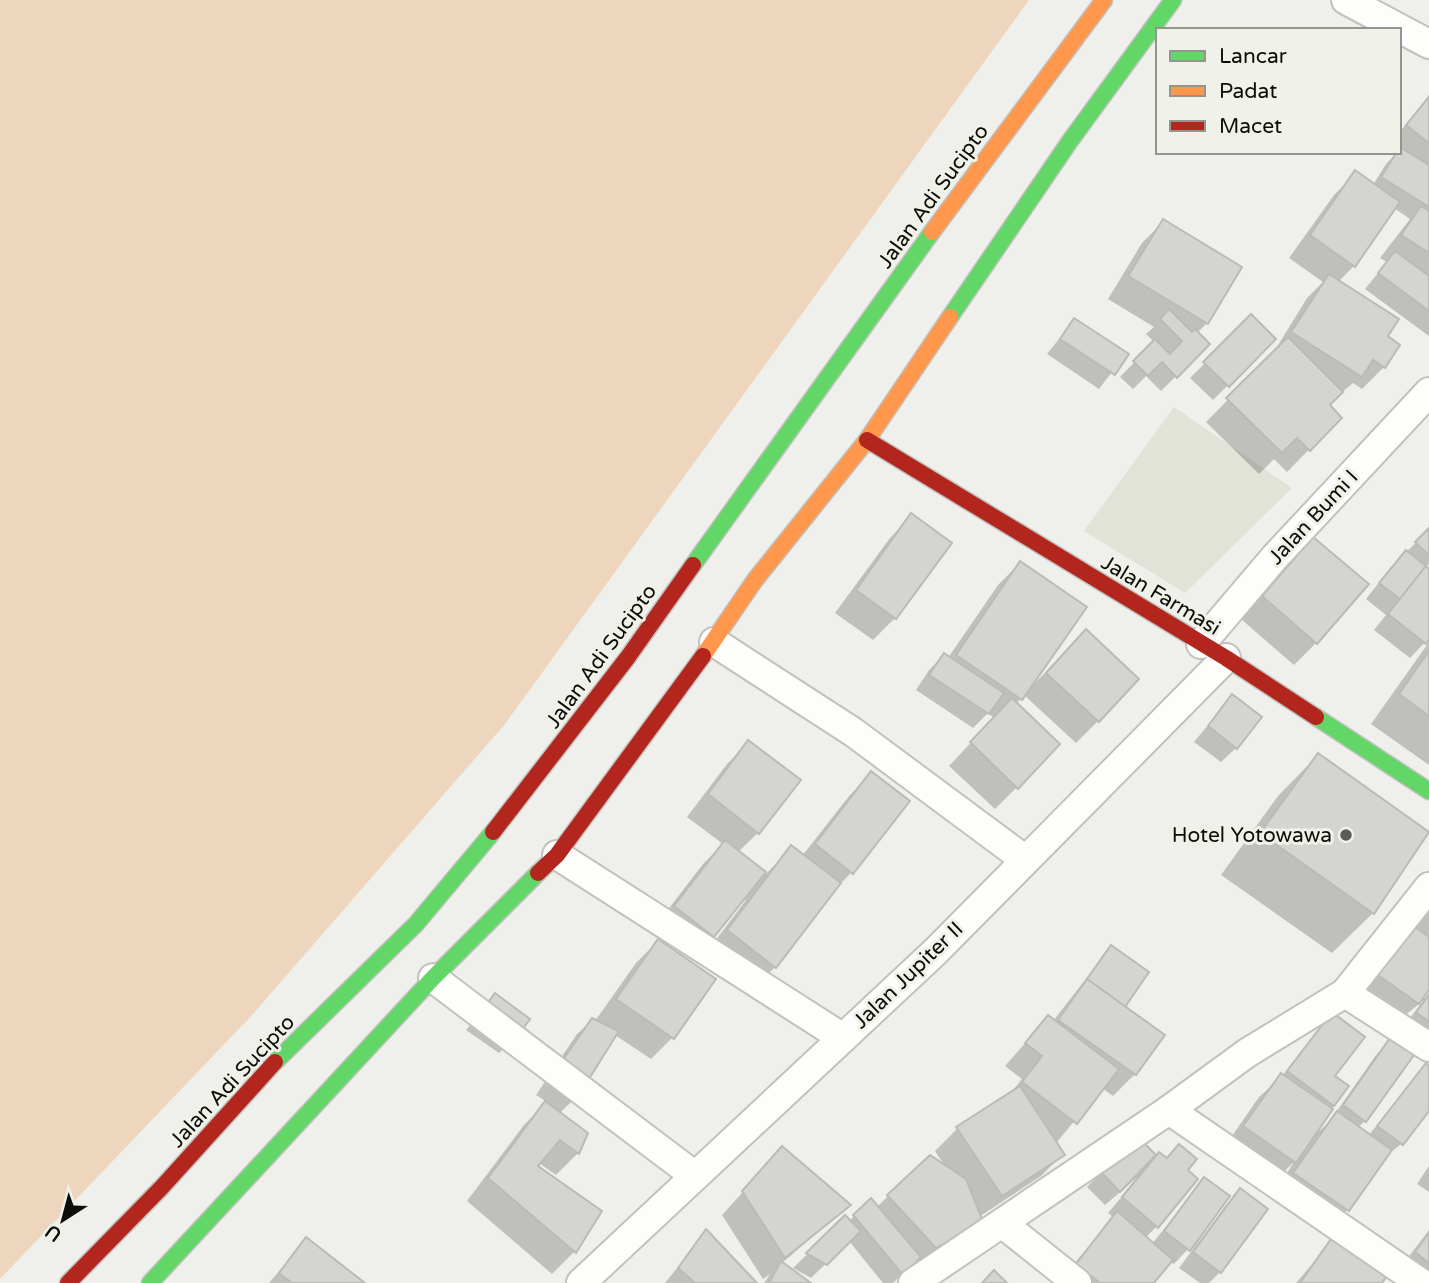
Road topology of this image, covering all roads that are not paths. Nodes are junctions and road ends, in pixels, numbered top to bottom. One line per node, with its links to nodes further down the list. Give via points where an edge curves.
1 (1104, 0): 23 (main road, Jalan Adi Sucipto, via 525,794 416,924 274,1063 167,1190)
2 (1173, 0): 8 (main road, via 1070,141)
3 (1346, 0): 4 (street)
4 (1399, 28)
5 (1401, 29): 6 (street)
6 (1429, 44)
7 (1428, 396): 10 (street, Jalan Bumi I, via 1274,558)
8 (867, 440): 9 (main road, via 755,580); 10 (main road, Jalan Farmasi)
9 (715, 642): 13 (main road); 14 (street, via 853,732)
10 (1201, 644): 11 (main road, Jalan Farmasi)
11 (1226, 658): 12 (main road, Jalan Farmasi); 14 (street, Jalan Jupiter II)
12 (1429, 791)
13 (557, 855): 16 (main road); 18 (street)
14 (1024, 859): 18 (street, Jalan Jupiter II, via 936,951)
15 (1429, 887): 17 (street)
16 (433, 978): 21 (street); 24 (main road, via 205,1215)
17 (1345, 993): 19 (street); 20 (street, via 1247,1053)
18 (843, 1038): 21 (street, Jalan Jupiter II)
19 (1429, 1047)
20 (1169, 1110): 22 (street); 28 (street)
21 (695, 1176): 25 (street, Jalan Jupiter II)
22 (1003, 1224): 26 (street); 27 (street)
23 (68, 1283)
24 (150, 1283)
25 (581, 1283)
26 (913, 1283)
27 (1077, 1283)
28 (1420, 1283)

